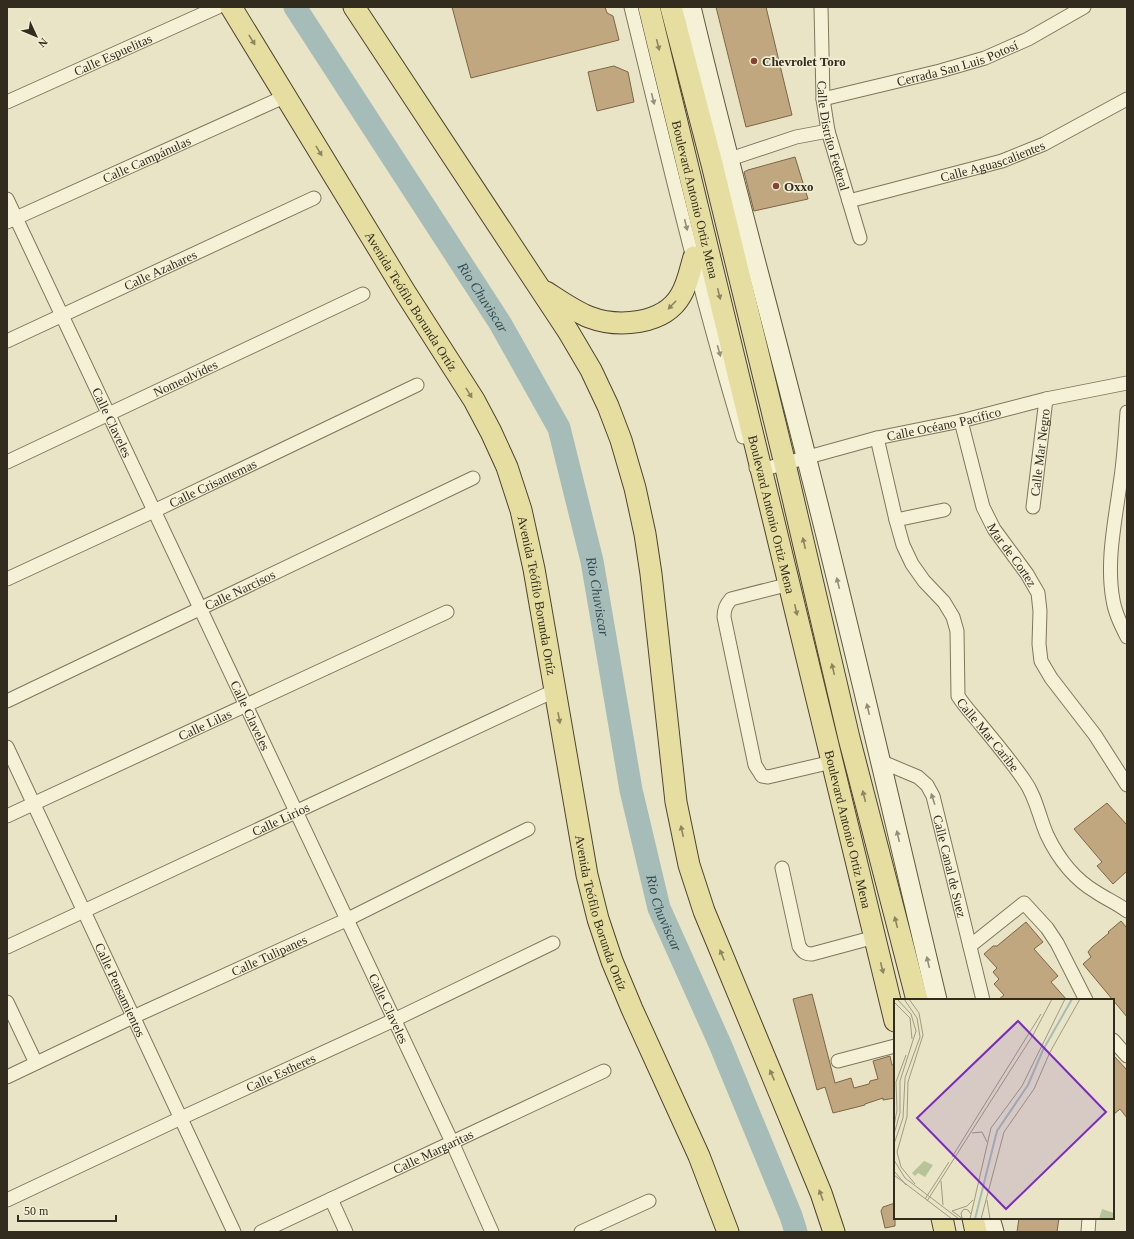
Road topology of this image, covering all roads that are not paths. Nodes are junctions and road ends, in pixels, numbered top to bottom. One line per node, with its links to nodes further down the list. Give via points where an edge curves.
1 (218, 7): 13 (street, Calle Espuelitas)
2 (231, 7): 10 (main road, Avenida Teófilo Borunda Ortíz, one-way to 10)
3 (354, 7): 23 (main road)
4 (631, 7): 22 (street, one-way to 22)
5 (649, 7): 37 (main road, Boulevard Antonio Ortiz Mena, one-way to 37)
6 (671, 7): 14 (main road, Boulevard Antonio Ortiz Mena)
7 (691, 7): 14 (street, Boulevard Antonio Ortiz Mena)
8 (821, 7): 11 (street, Calle Distrito Federal)
9 (1084, 7): 11 (street, Cerrada San Luis Potosí, via 1028,39 985,58)
10 (286, 96): 20 (street, Calle Campánulas); 49 (main road, Avenida Teófilo Borunda Ortíz, one-way to 49, via 474,400 507,467 521,510 534,569)
11 (823, 99): 15 (street, Calle Distrito Federal)
12 (1127, 99): 19 (street, Calle Aguascalientes, via 1044,144 1002,161)
13 (7, 102)
14 (707, 110): 16 (main road, Boulevard Antonio Ortiz Mena)
15 (828, 130): 16 (street, via 796,137); 19 (street, Calle Distrito Federal)
16 (720, 162): 34 (street, Boulevard Antonio Ortiz Mena); 36 (main road, Boulevard Antonio Ortiz Mena)
17 (314, 198): 25 (street, Calle Azahares)
18 (7, 199): 20 (street, Calle Claveles)
19 (849, 201): 21 (street, Calle Distrito Federal)
20 (11, 220): 25 (street, Calle Claveles)
21 (860, 238)
22 (694, 257): 23 (main road, one-way to 23, via 688,281 680,296 665,312 641,322 613,322 590,317); 37 (street, one-way to 37, via 748,452 753,464)
23 (540, 289): 98 (main road, one-way to 23, via 821,1193 704,911 689,865 676,802 645,534 621,440 591,370)
24 (363, 294): 31 (street, Nomeolvides)
25 (62, 315): 26 (street, Calle Azahares); 31 (street, Calle Claveles)
26 (7, 341)
27 (1127, 383): 29 (street, Calle Océano Pacífico)
28 (417, 385): 42 (street, Calle Crisantemas)
29 (1046, 399): 32 (street, Calle Océano Pacífico); 40 (street, Calle Mar Negro)
30 (1127, 412): 39 (street)
31 (108, 414): 35 (street, Nomeolvides); 42 (street, Calle Claveles)
32 (961, 420): 33 (street, Calle Océano Pacífico); 55 (street, Mar de Cortez, via 983,507 994,529 1038,593 1038,644 1041,661 1095,735)
33 (877, 438): 34 (street, Calle Océano Pacífico); 43 (street, Calle Mar Caribe)
34 (807, 458): 36 (street, Calle Océano Pacífico); 53 (street, Boulevard Antonio Ortiz Mena, one-way to 34)
35 (7, 462)
36 (786, 464): 37 (street, Calle Océano Pacífico); 68 (main road, Boulevard Antonio Ortiz Mena, one-way to 36, via 850,738)
37 (761, 470): 45 (main road, Boulevard Antonio Ortiz Mena)
38 (473, 478): 46 (street, Calle Narcisos)
39 (1124, 483): 48 (street, via 1112,541 1110,570 1113,600)
40 (1033, 507)
41 (944, 510): 43 (street)
42 (154, 511): 44 (street, Calle Crisantemas); 46 (street, Calle Claveles)
43 (896, 520): 62 (street, Calle Mar Caribe, via 912,564 944,602 953,617 957,631 958,696 1025,781 1033,795 1047,834 1064,865 1094,892)
44 (7, 579)
45 (790, 584): 54 (main road, Boulevard Antonio Ortiz Mena, one-way to 54); 54 (street, via 731,599 724,611 755,765 762,776 768,777)
46 (200, 609): 50 (street, Calle Narcisos); 51 (street, Calle Claveles)
47 (447, 612): 51 (street, Calle Lilas)
48 (1127, 637)
49 (554, 691): 57 (street, Calle Lirios); 97 (main road, Avenida Teófilo Borunda Ortíz, one-way to 97, via 587,875 598,919 612,961 699,1156)
50 (7, 701)
51 (245, 705): 56 (street, Calle Lilas); 57 (street, Calle Claveles)
52 (7, 747): 56 (street, Calle Pensamientos)
53 (880, 760): 66 (street, Calle Canal de Suez, one-way to 53, via 933,796 927,785 918,777); 69 (street, Boulevard Antonio Ortiz Mena, one-way to 53)
54 (832, 762): 64 (main road, Boulevard Antonio Ortiz Mena)
55 (1127, 785)
56 (33, 803): 58 (street, Calle Lilas); 61 (street, Calle Pensamientos)
57 (296, 812): 61 (street, Calle Lirios); 63 (street, Calle Claveles)
58 (7, 816)
59 (528, 829): 63 (street, Calle Tulipanes)
60 (782, 868): 64 (street, via 802,951 812,954)
61 (84, 911): 67 (street, Calle Lirios); 73 (street, Calle Pensamientos)
62 (1127, 911)
63 (346, 920): 73 (street, Calle Tulipanes); 75 (street, Calle Claveles)
64 (875, 937): 74 (main road, Boulevard Antonio Ortiz Mena, one-way to 74)
65 (553, 943): 75 (street, Calle Estheres)
66 (970, 946): 70 (street, Calle Canal de Suez); 71 (street, via 1024,903 1057,943)
67 (7, 947)
68 (917, 999)
69 (938, 999)
70 (983, 999)
71 (1085, 999)
72 (7, 1002): 80 (street)
73 (134, 1017): 80 (street, Calle Tulipanes); 83 (street, Calle Pensamientos)
74 (894, 1017)
75 (394, 1020): 83 (street, Calle Estheres); 84 (street, Calle Claveles)
76 (1114, 1041): 78 (street)
77 (894, 1046): 79 (street)
78 (1127, 1056)
79 (838, 1061)
80 (36, 1063): 82 (street, Calle Tulipanes)
81 (604, 1070): 84 (street, Calle Margaritas)
82 (7, 1076)
83 (181, 1118): 86 (street, Calle Estheres); 92 (street, Calle Pensamientos)
84 (452, 1142): 85 (street, Calle Margaritas); 95 (street, Calle Claveles)
85 (331, 1199): 93 (street, Calle Margaritas); 94 (street)
86 (7, 1200)
87 (649, 1201): 96 (street)
88 (942, 1219): 99 (main road)
89 (973, 1219): 100 (main road)
90 (990, 1219): 101 (street)
91 (1089, 1219): 102 (street)
92 (234, 1232)
93 (261, 1232)
94 (346, 1232)
95 (492, 1232)
96 (581, 1232)
97 (728, 1232)
98 (834, 1232)
99 (945, 1232)
100 (976, 1232)
101 (994, 1232)
102 (1088, 1232)

